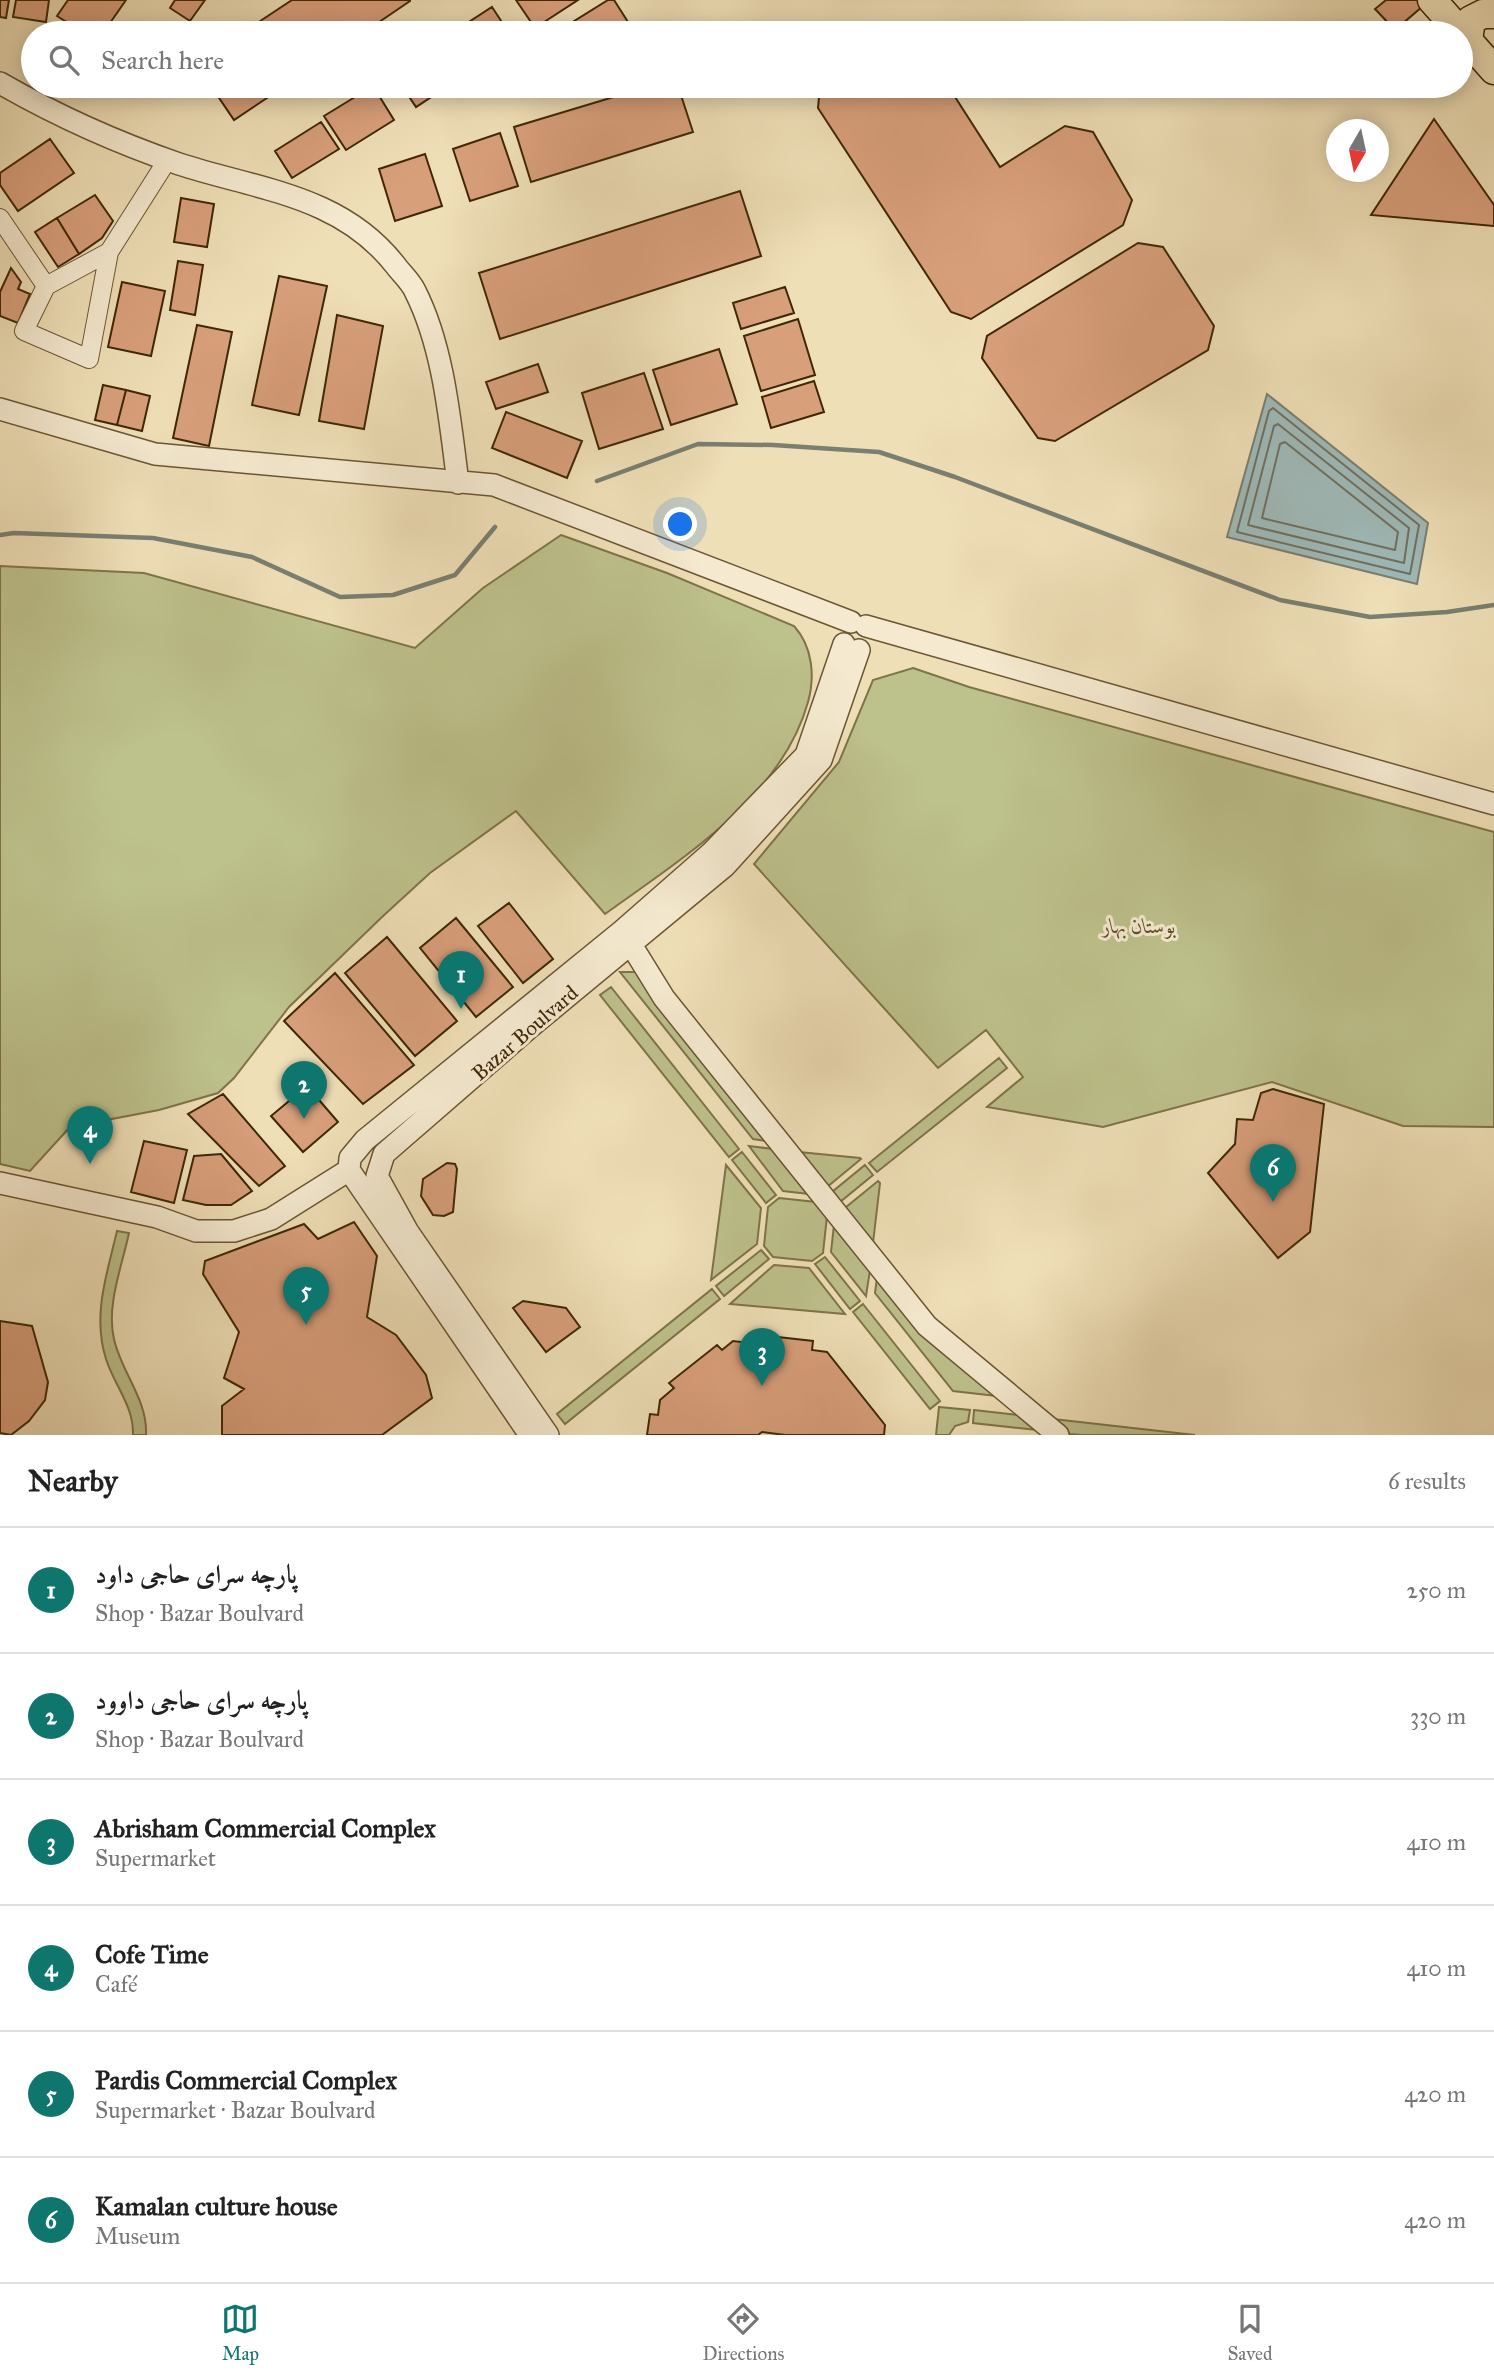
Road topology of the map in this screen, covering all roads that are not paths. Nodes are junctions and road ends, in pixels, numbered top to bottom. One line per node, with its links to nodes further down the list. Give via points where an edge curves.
1 (1432, 0): 3 (highway)
2 (1494, 14): 4 (highway)
3 (1451, 21)
4 (1471, 21)
5 (1473, 46): 6 (highway)
6 (1494, 69)
7 (0, 83): 8 (street)
8 (21, 95)
9 (26, 98): 10 (street, via 68,122)
10 (168, 159): 12 (street); 15 (street, via 306,200 351,221 385,252 415,291 442,372)
11 (0, 218): 13 (street)
12 (109, 252): 13 (street); 13 (street, via 89,359 24,331)
13 (46, 286)
14 (0, 409): 15 (street, via 155,454)
15 (458, 483): 16 (street)
16 (855, 636): 17 (street); 18 (street); 19 (street, Bazar Boulvard, via 821,760 725,866); 20 (street, via 806,755 691,871 365,1140 350,1158)
17 (1494, 804)
18 (1494, 817)
19 (630, 943): 23 (street, Bazar Boulvard, via 384,1154 378,1166 379,1183 408,1232); 24 (street, via 664,998 927,1326)
20 (349, 1170): 21 (street, via 271,1219 234,1231 196,1231 157,1217); 22 (street)
21 (0, 1183)
22 (530, 1435)
23 (548, 1435)
24 (1058, 1435)

